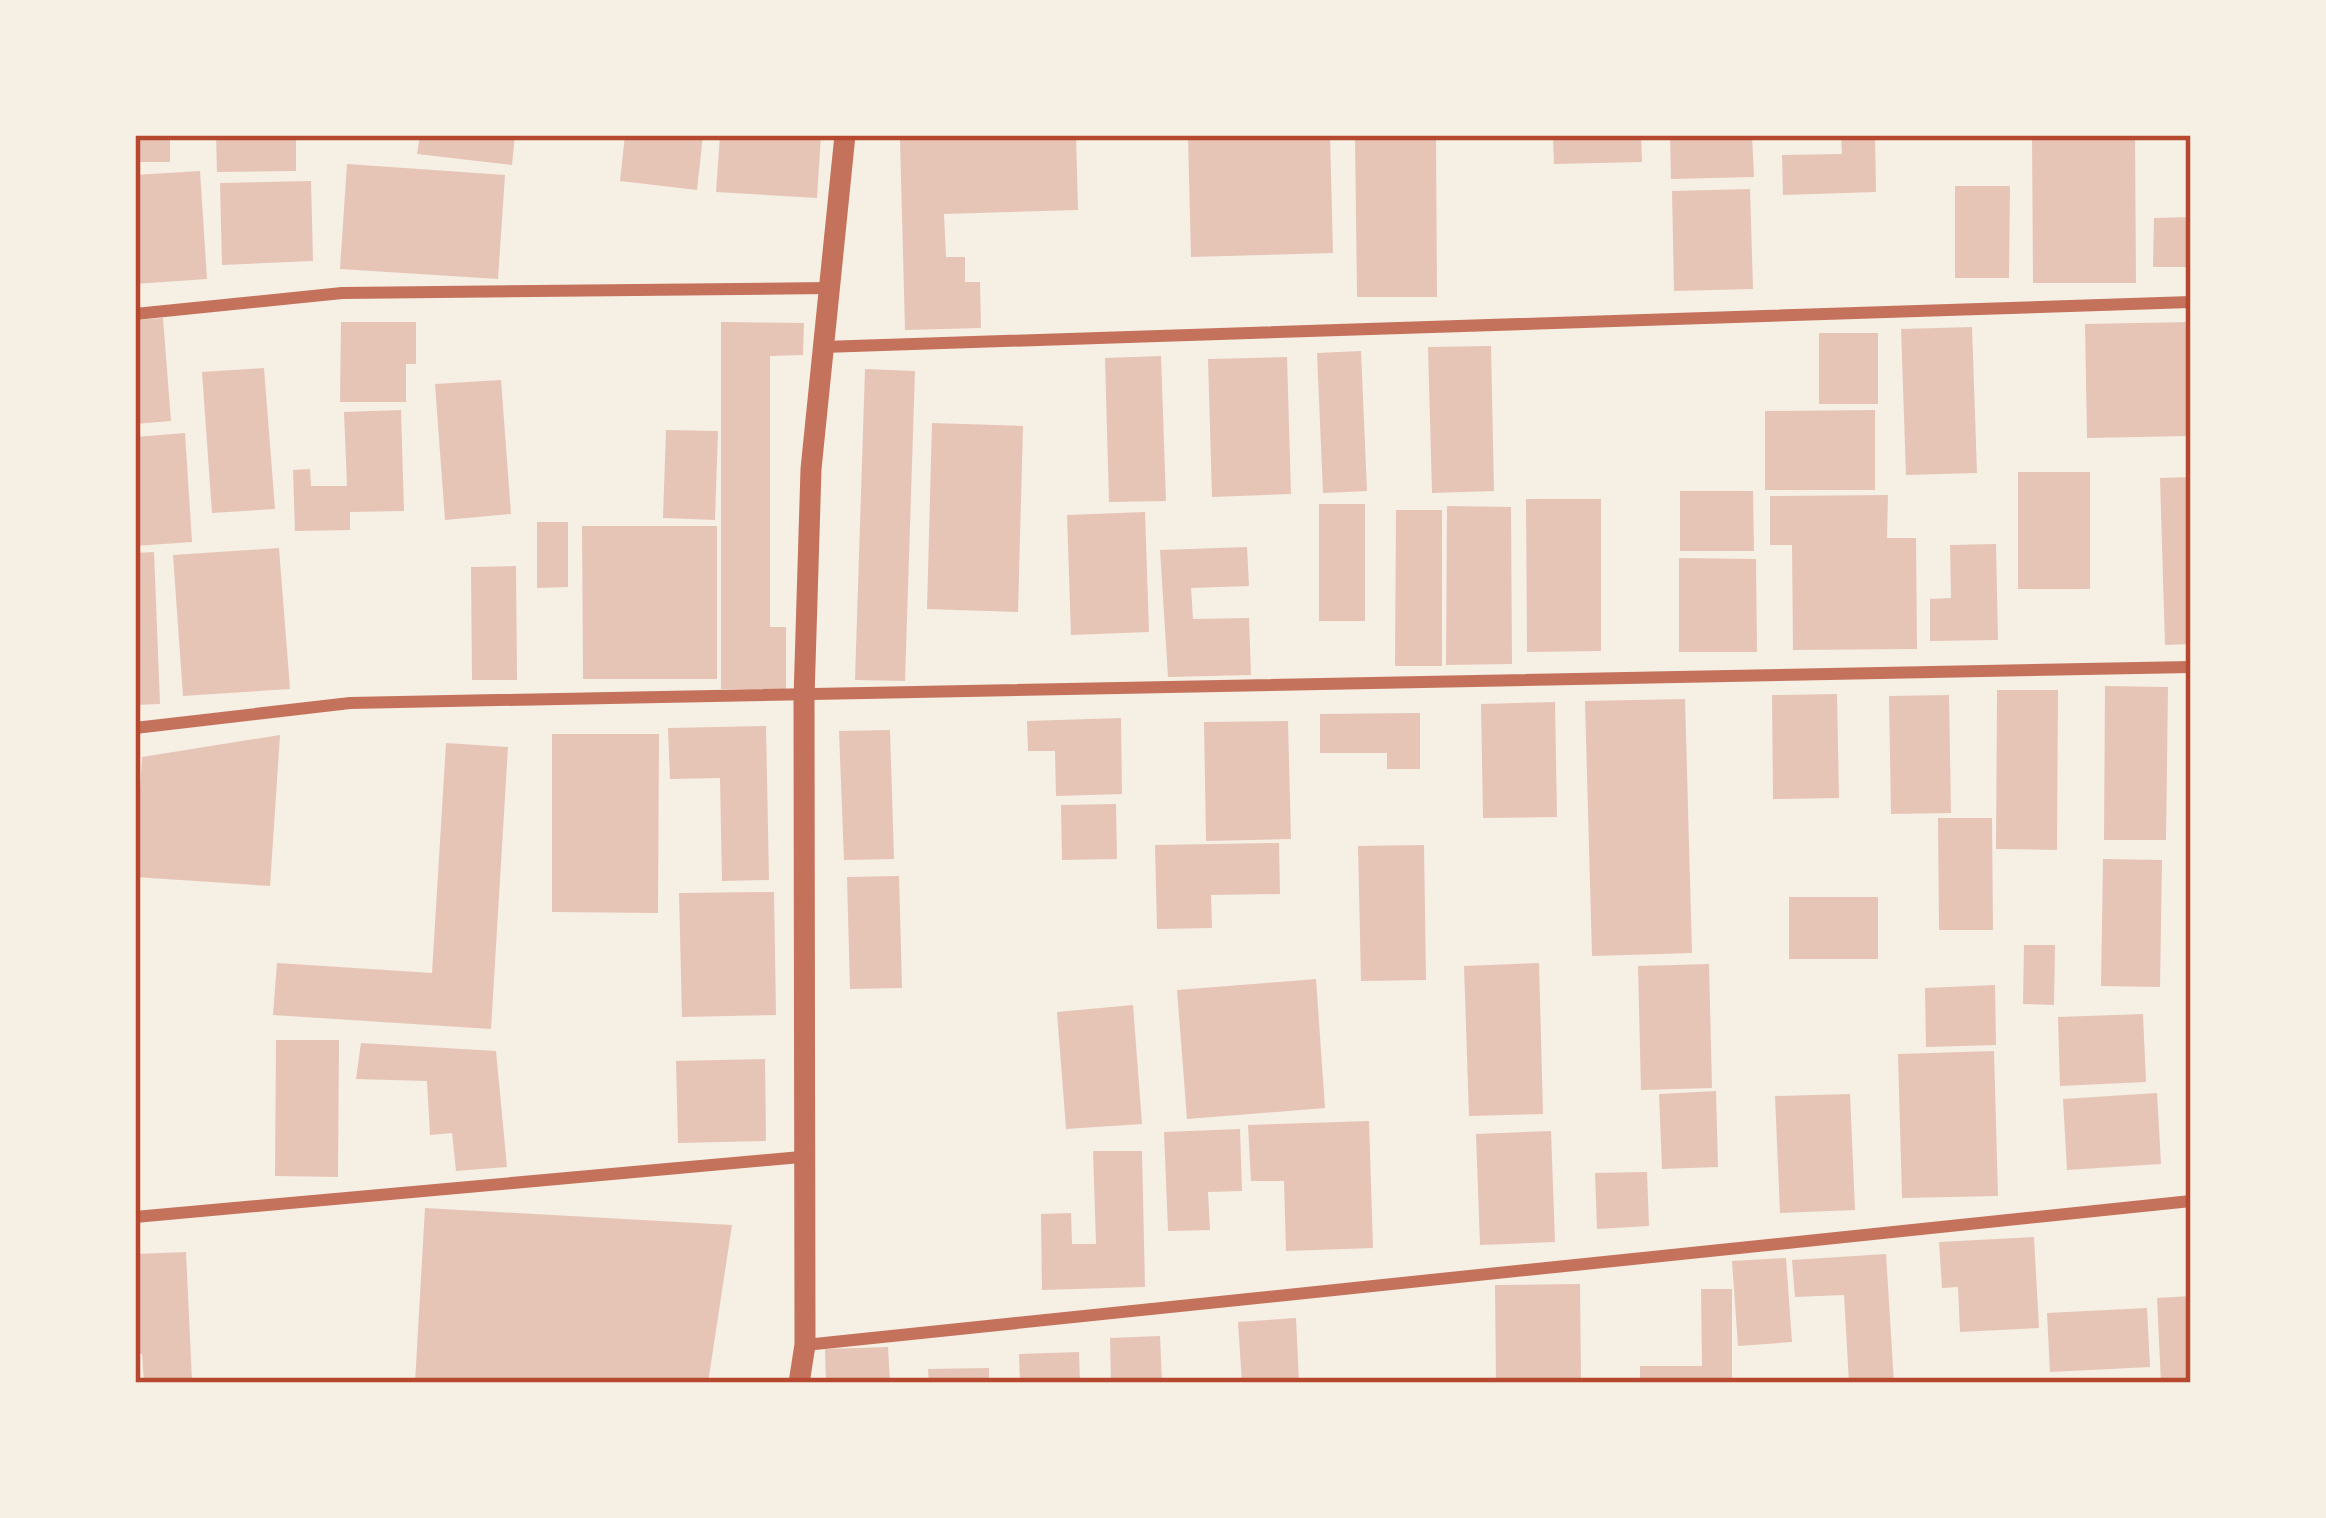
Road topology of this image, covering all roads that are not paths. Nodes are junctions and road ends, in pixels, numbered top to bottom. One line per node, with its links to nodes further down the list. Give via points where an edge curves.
1 (845, 135): 2 (street)
2 (830, 288): 4 (street, via 342,293); 5 (street)
3 (2191, 302): 5 (street)
4 (135, 314)
5 (823, 347): 7 (street)
6 (2191, 667): 7 (street)
7 (804, 698): 8 (street, via 350,703); 9 (street)
8 (135, 728)
9 (801, 1157): 11 (street); 12 (street)
10 (2191, 1201): 12 (street)
11 (135, 1217)
12 (805, 1345): 13 (street)
13 (799, 1383)

